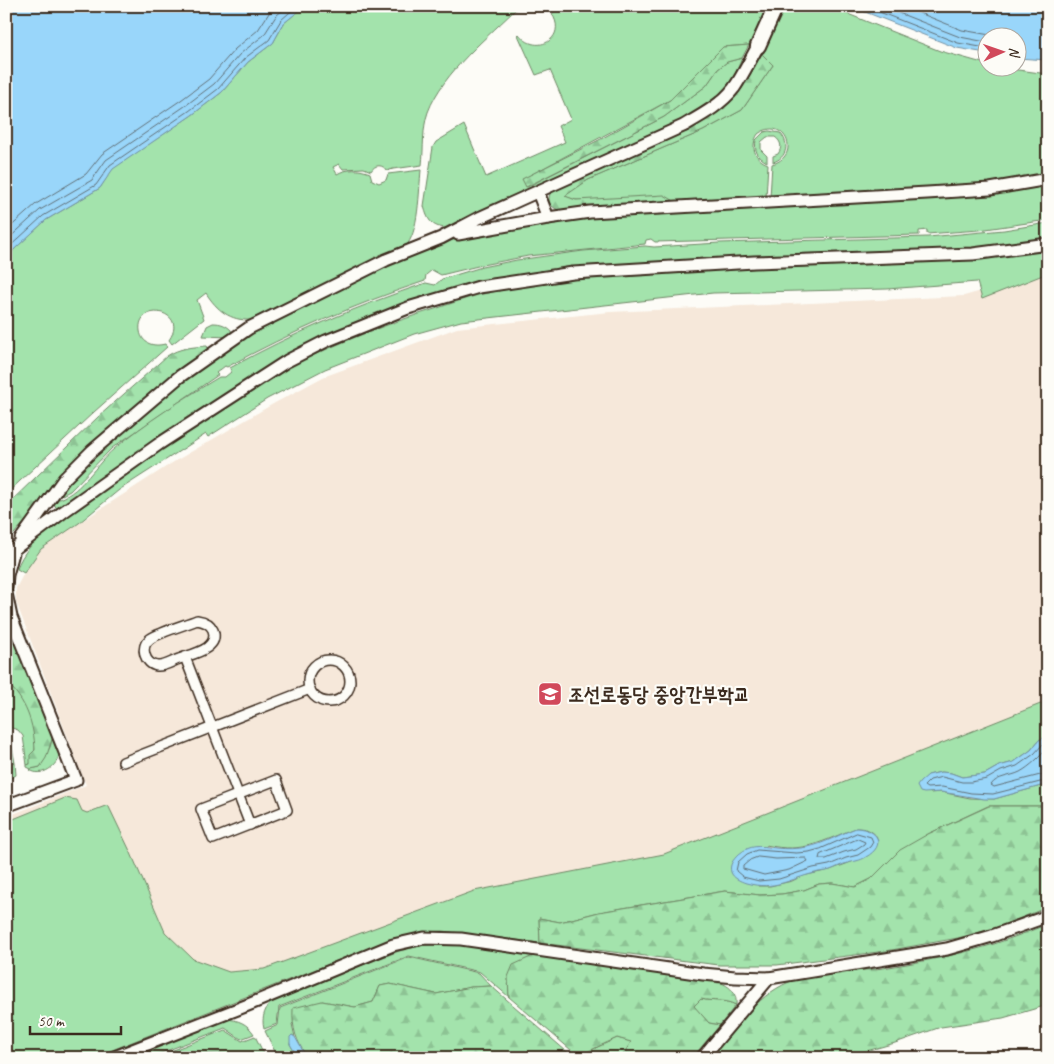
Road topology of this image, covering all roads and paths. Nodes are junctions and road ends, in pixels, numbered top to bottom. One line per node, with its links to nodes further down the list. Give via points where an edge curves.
1 (776, 6): 2 (street)
2 (758, 46): 4 (street, via 734,88 703,115)
3 (1048, 179): 5 (street, via 990,189 646,208)
4 (538, 192): 5 (street); 6 (street)
5 (548, 218): 6 (street)
6 (441, 238): 8 (street, via 386,260 248,328 179,377 75,467)
7 (1048, 244): 8 (street, via 973,254 573,273 452,294 366,324 286,361 159,444)
8 (10, 552): 9 (street)
9 (6, 588)
10 (6, 593): 11 (street)
11 (8, 615): 17 (street, via 76,780)
12 (185, 656): 12 (street, via 211,644 214,635 206,622 197,620 150,639 145,647 145,656 156,666); 14 (street)
13 (310, 689): 13 (street, via 321,701 334,702 346,694 353,672 334,661 320,662 310,671); 14 (street)
14 (212, 727): 15 (street); 16 (street)
15 (123, 762)
16 (238, 795): 18 (street); 18 (street, via 201,809 213,839); 18 (street, via 276,780 287,810)
17 (6, 806)
18 (250, 825)
19 (1048, 916): 20 (street, via 947,950)
20 (769, 978): 21 (street, via 703,974 461,939 424,938 394,945); 22 (street)
21 (112, 1058)
22 (702, 1058)

